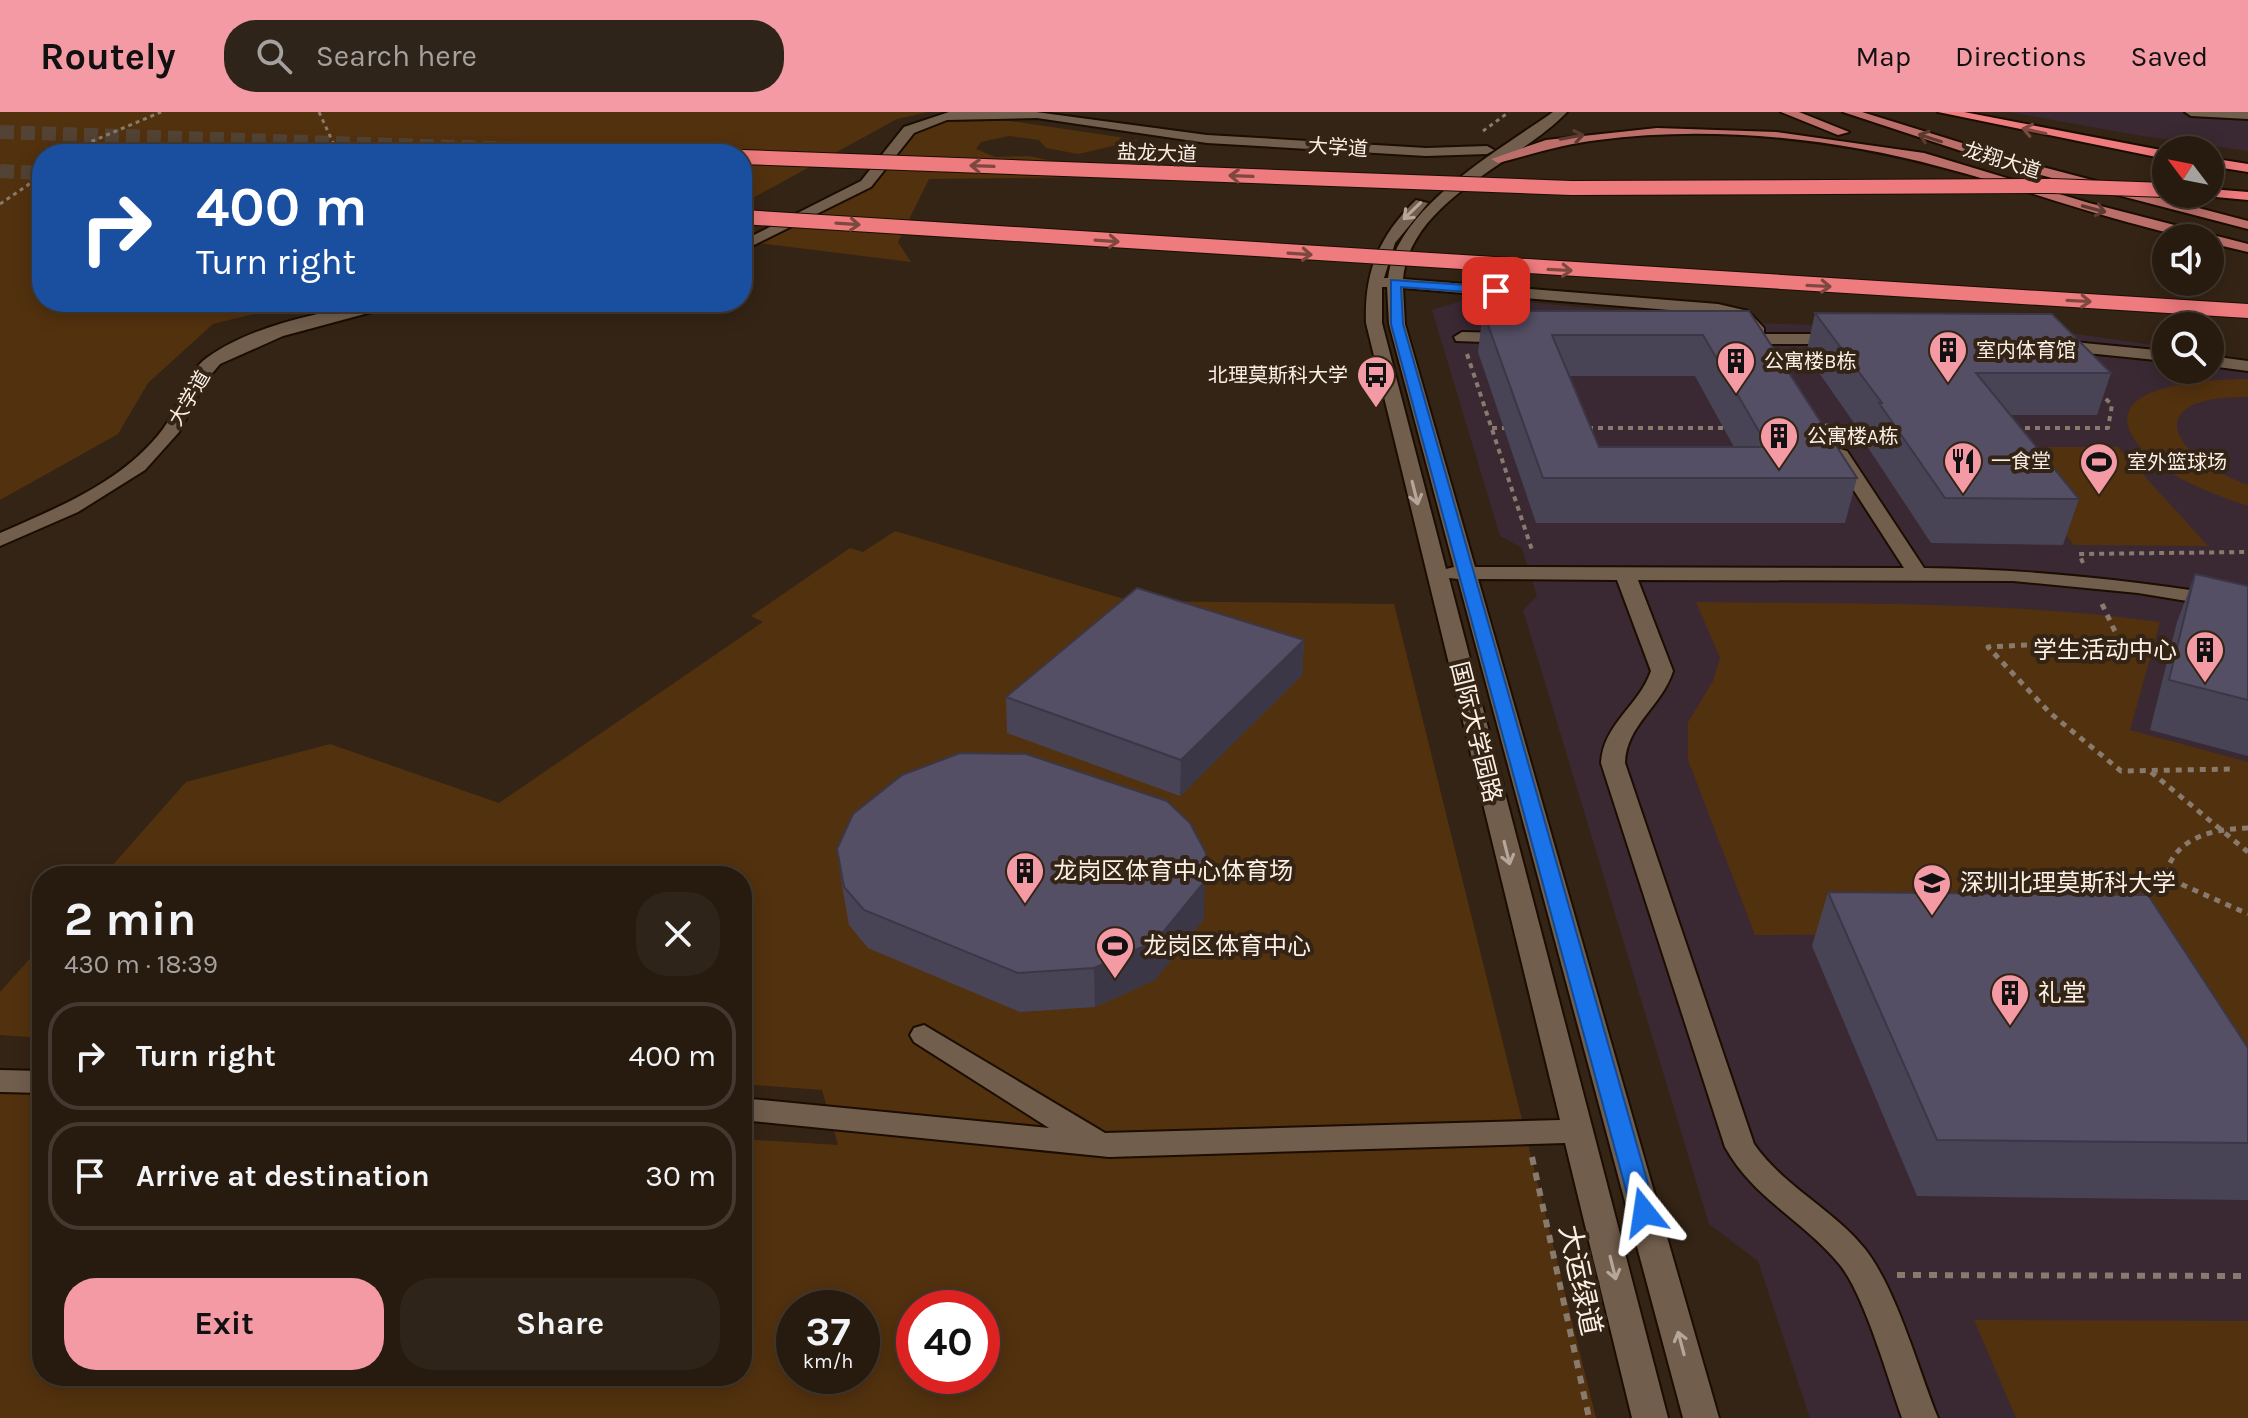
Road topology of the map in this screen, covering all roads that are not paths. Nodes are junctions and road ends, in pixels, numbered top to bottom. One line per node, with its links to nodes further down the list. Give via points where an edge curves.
1 (964, 112): 12 (street, 大学道)
2 (1088, 112): 10 (street, 大学道)
3 (1106, 112): 13 (street, 大学道)
4 (1539, 112): 15 (street, 国际大学园路)
5 (1561, 112): 15 (street, 国际大学园路)
6 (1787, 112): 17 (main road, 龙翔大道)
7 (1849, 112): 29 (main road, 龙翔大道, one-way to 7, via 2015,164)
8 (1944, 112): 14 (highway, one-way to 8)
9 (2191, 112): 11 (street)
10 (1033, 115): 12 (street, 大学道, via 977,113); 13 (street, 大学道)
11 (2248, 115)
12 (928, 121): 30 (street, 大学道, via 903,135 866,184)
13 (1189, 137): 15 (street, 大学道)
14 (2152, 152)
15 (1492, 154): 17 (main road, one-way to 17, via 1568,138 1665,128 1798,137); 33 (street, 国际大学园路, via 1412,234)
16 (752, 157): 20 (highway, 盐龙大道, one-way to 16, bridge)
17 (1939, 162): 28 (main road, 龙翔大道, one-way to 28)
18 (2224, 164): 19 (highway)
19 (2248, 168)
20 (1304, 178): 21 (highway, bridge); 24 (highway, 盐龙大道, bridge, via 1571,188)
21 (2152, 178)
22 (2224, 182): 23 (highway)
23 (2248, 183)
24 (2152, 190)
25 (2224, 194): 26 (highway)
26 (2248, 196)
27 (752, 218): 34 (highway, one-way to 34, bridge)
28 (2154, 224)
29 (2248, 225)
30 (752, 242)
31 (2224, 242): 32 (main road, 龙翔大道)
32 (2248, 248)
33 (1384, 282): 41 (street, via 1731,311 1750,320); 47 (street, 国际大学园路, one-way to 47, via 1374,323); 48 (street, 国际大学园路)
34 (2248, 311)
35 (362, 312): 46 (street, 大学道, via 257,339 210,363 173,428 145,460 102,491)
36 (1462, 337): 37 (street)
37 (1526, 338)
38 (1717, 339): 41 (street)
39 (1859, 339): 41 (street)
40 (2041, 344): 42 (street)
41 (1769, 345)
42 (2152, 355)
43 (2224, 363): 44 (street)
44 (2248, 366)
45 (1829, 438): 49 (street)
46 (0, 540)
47 (1435, 573): 48 (street); 56 (street, 国际大学园路, one-way to 56)
48 (1468, 573): 50 (street); 59 (street, 国际大学园路, one-way to 48)
49 (1917, 573): 50 (street); 51 (street, via 2091,581)
50 (1625, 574): 60 (street, via 1662,671 1615,743 1613,763 1740,1147 1761,1177 1841,1242 1865,1275)
51 (2248, 605)
52 (924, 1035): 57 (street, via 1056,1120)
53 (0, 1081): 54 (street)
54 (32, 1082)
55 (752, 1110): 57 (street)
56 (1579, 1131): 57 (street); 58 (street, 国际大学园路, one-way to 58)
57 (1109, 1145)
58 (1650, 1418)
59 (1701, 1418)
60 (1920, 1418)

